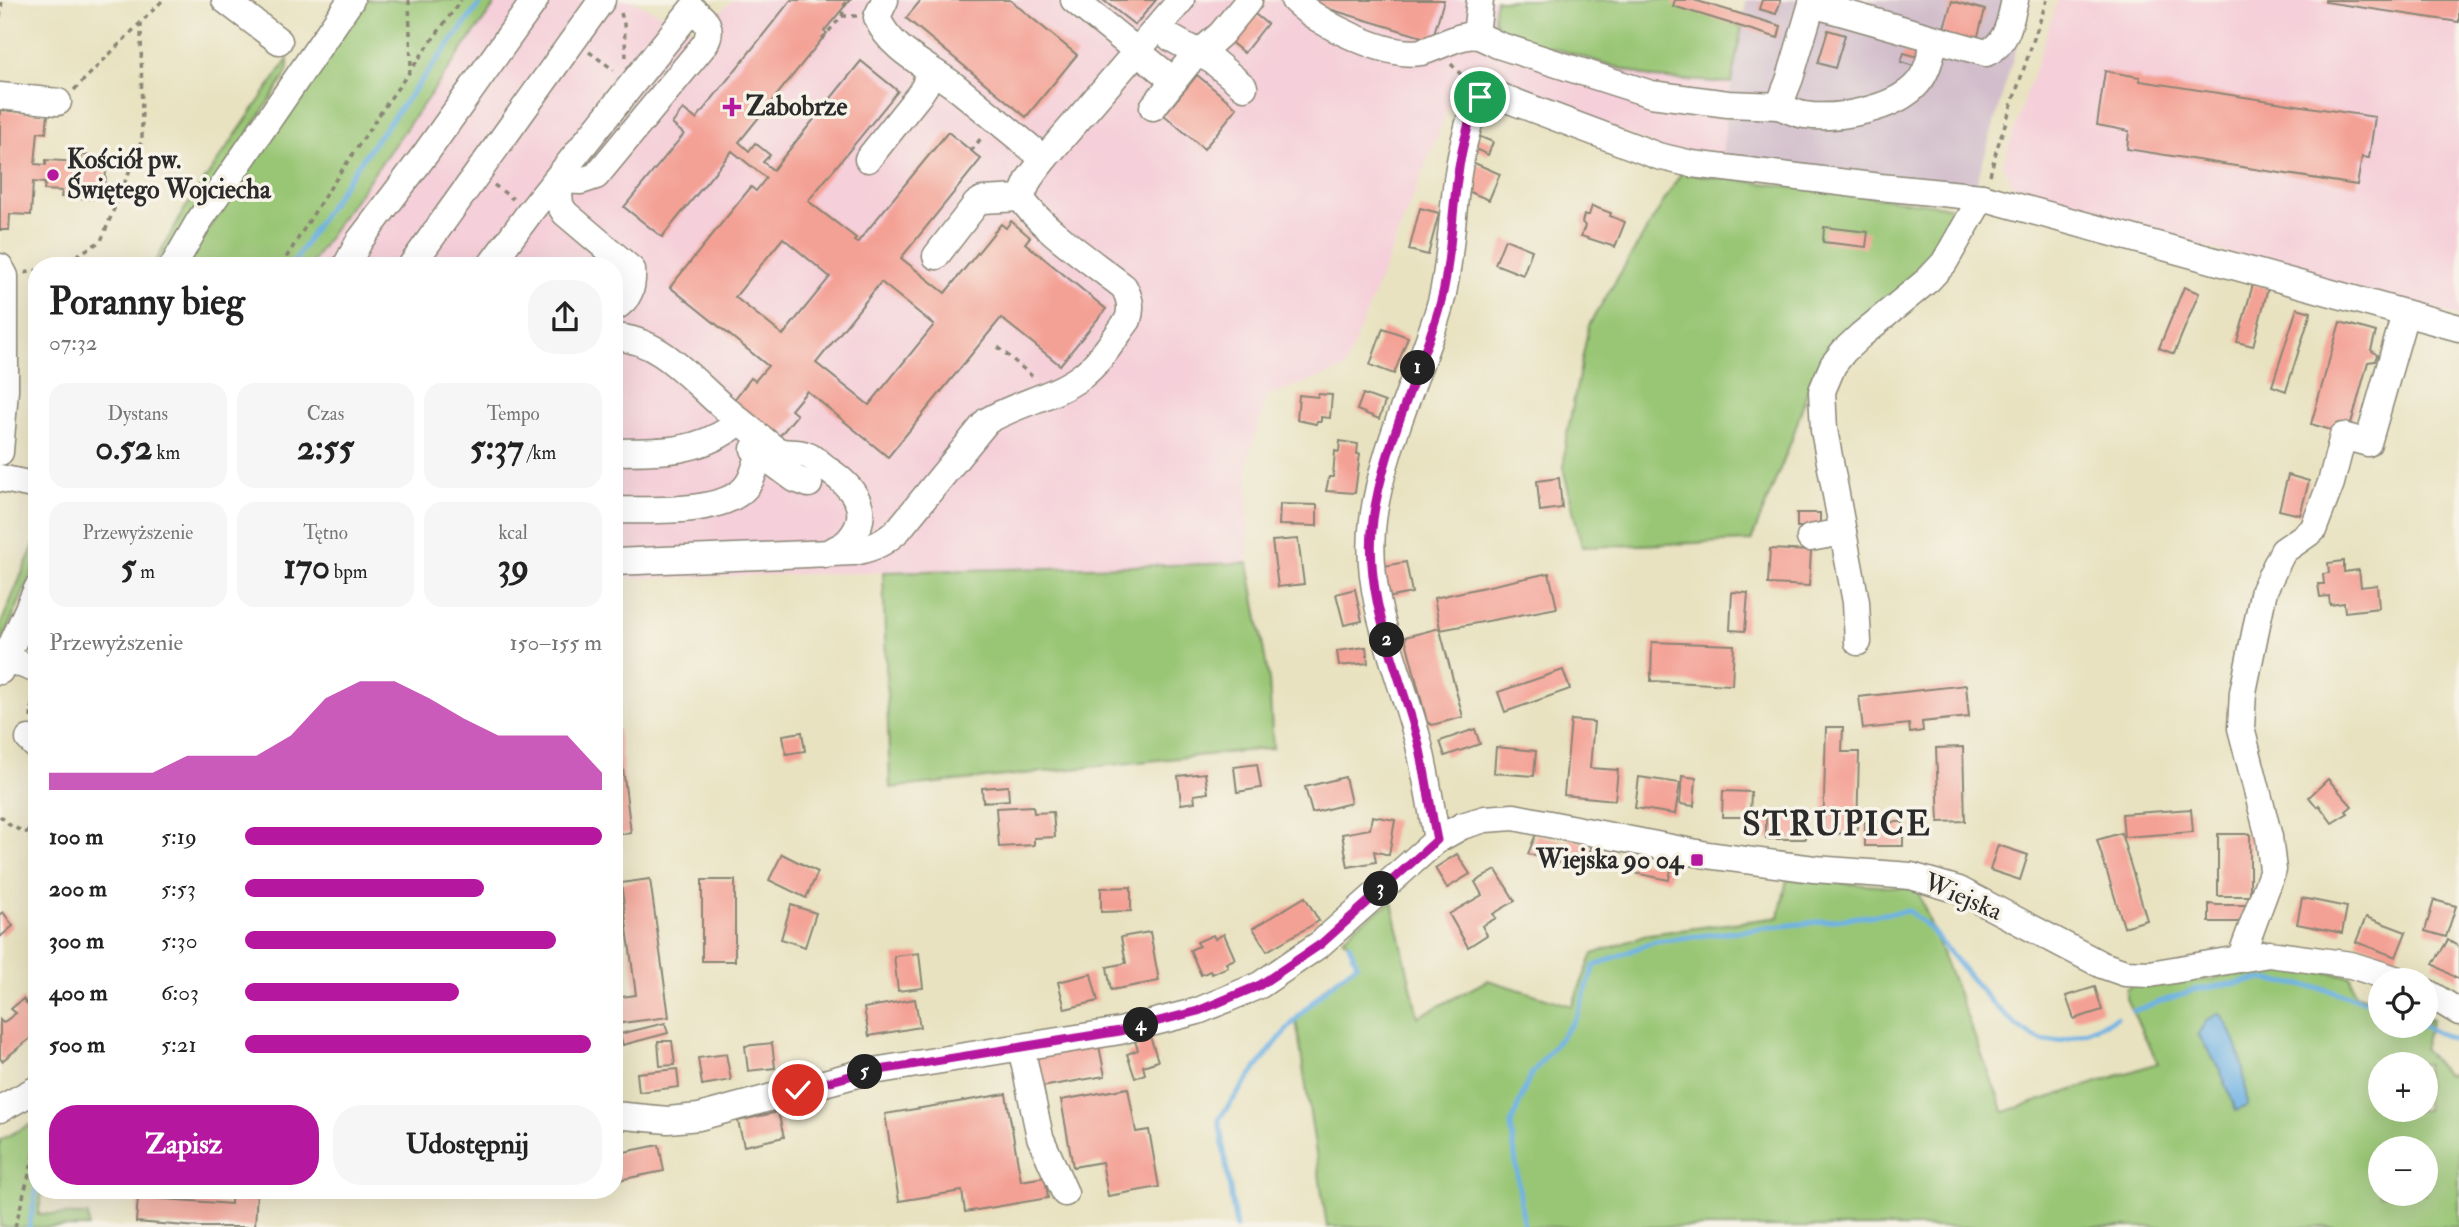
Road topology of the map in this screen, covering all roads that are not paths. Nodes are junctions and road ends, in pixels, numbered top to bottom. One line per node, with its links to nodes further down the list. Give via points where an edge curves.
1 (225, 0): 17 (street)
2 (351, 0): 33 (street)
3 (535, 0): 34 (street)
4 (885, 0): 20 (street, via 877,17 880,25)
5 (1074, 0): 18 (street)
6 (1181, 0): 14 (street)
7 (1249, 0): 19 (street)
8 (1294, 0): 15 (street, via 1324,24 1406,53)
9 (1480, 0): 15 (street)
10 (2015, 0): 16 (street, via 2005,36 1986,54)
11 (1812, 2): 16 (street); 25 (street)
12 (689, 3): 29 (street, via 636,81); 29 (street, via 710,27 705,44 596,176)
13 (611, 4): 35 (street)
14 (1158, 26): 18 (street); 19 (street)
15 (1476, 35): 25 (street, via 1651,94)
16 (1935, 39): 25 (street, via 1926,72 1898,98 1866,111 1823,116)
17 (279, 41)
18 (1136, 51): 21 (street); 28 (street)
19 (1200, 52): 21 (street); 22 (street)
20 (929, 70): 27 (street, via 919,95); 28 (street)
21 (1174, 81): 26 (street)
22 (1244, 87)
23 (0, 96): 24 (street)
24 (58, 102)
25 (1779, 106)
26 (1153, 107)
27 (868, 159)
28 (1044, 159): 31 (street)
29 (558, 180): 36 (street); 37 (street, via 565,213)
30 (1982, 197): 41 (street); 53 (street, via 1944,263 1861,335 1826,378 1821,406); 61 (street, via 1692,164 1658,156 1496,95 1484,95 1465,139 1455,184 1444,291 1385,468 1371,543 1376,597 1418,742)
31 (1021, 198): 32 (street, via 976,204); 55 (street, via 1044,223 1124,287 1130,298 1128,320 1083,375 987,421 888,540 873,549)
32 (936, 256)
33 (178, 257)
34 (351, 257)
35 (417, 257)
36 (497, 257)
37 (617, 257)
38 (623, 262): 40 (street, via 632,270 633,284)
39 (0, 267): 46 (street, via 5,276 5,390)
40 (623, 303)
41 (2405, 314): 42 (street); 62 (street, via 2368,443 2343,436 2313,530 2283,551 2264,590 2243,692 2241,728 2270,836 2273,870)
42 (2459, 328)
43 (623, 338): 55 (street, via 651,347 677,365 779,452 806,455 854,491 860,517 856,529 848,541)
44 (659, 369): 45 (street)
45 (730, 429): 47 (street, via 713,441 688,448); 48 (street)
46 (0, 452)
47 (623, 452)
48 (760, 454): 51 (street); 52 (street, via 749,483 723,501 684,509)
49 (0, 478): 50 (street)
50 (28, 484)
51 (809, 484)
52 (623, 510)
53 (1843, 532): 54 (street); 58 (street)
54 (1810, 538)
55 (826, 554): 56 (street)
56 (623, 562)
57 (28, 609): 59 (street)
58 (1858, 642)
59 (3, 665): 60 (street)
60 (28, 669)
61 (1437, 840): 62 (street, Wiejska, via 1485,819 1514,817 1707,855 1911,876 1959,890 2125,973 2150,974); 66 (street, Wiejska, via 1321,944 1260,985 1198,1011 1120,1031)
62 (2240, 959): 63 (street, Wiejska, via 2270,954)
63 (2368, 970)
64 (2438, 999): 65 (street)
65 (2459, 1012)
66 (1021, 1047): 69 (street, Wiejska, via 861,1073 699,1117); 70 (street, via 1040,1137)
67 (28, 1094): 68 (street)
68 (0, 1109)
69 (623, 1116)
70 (1065, 1193)

